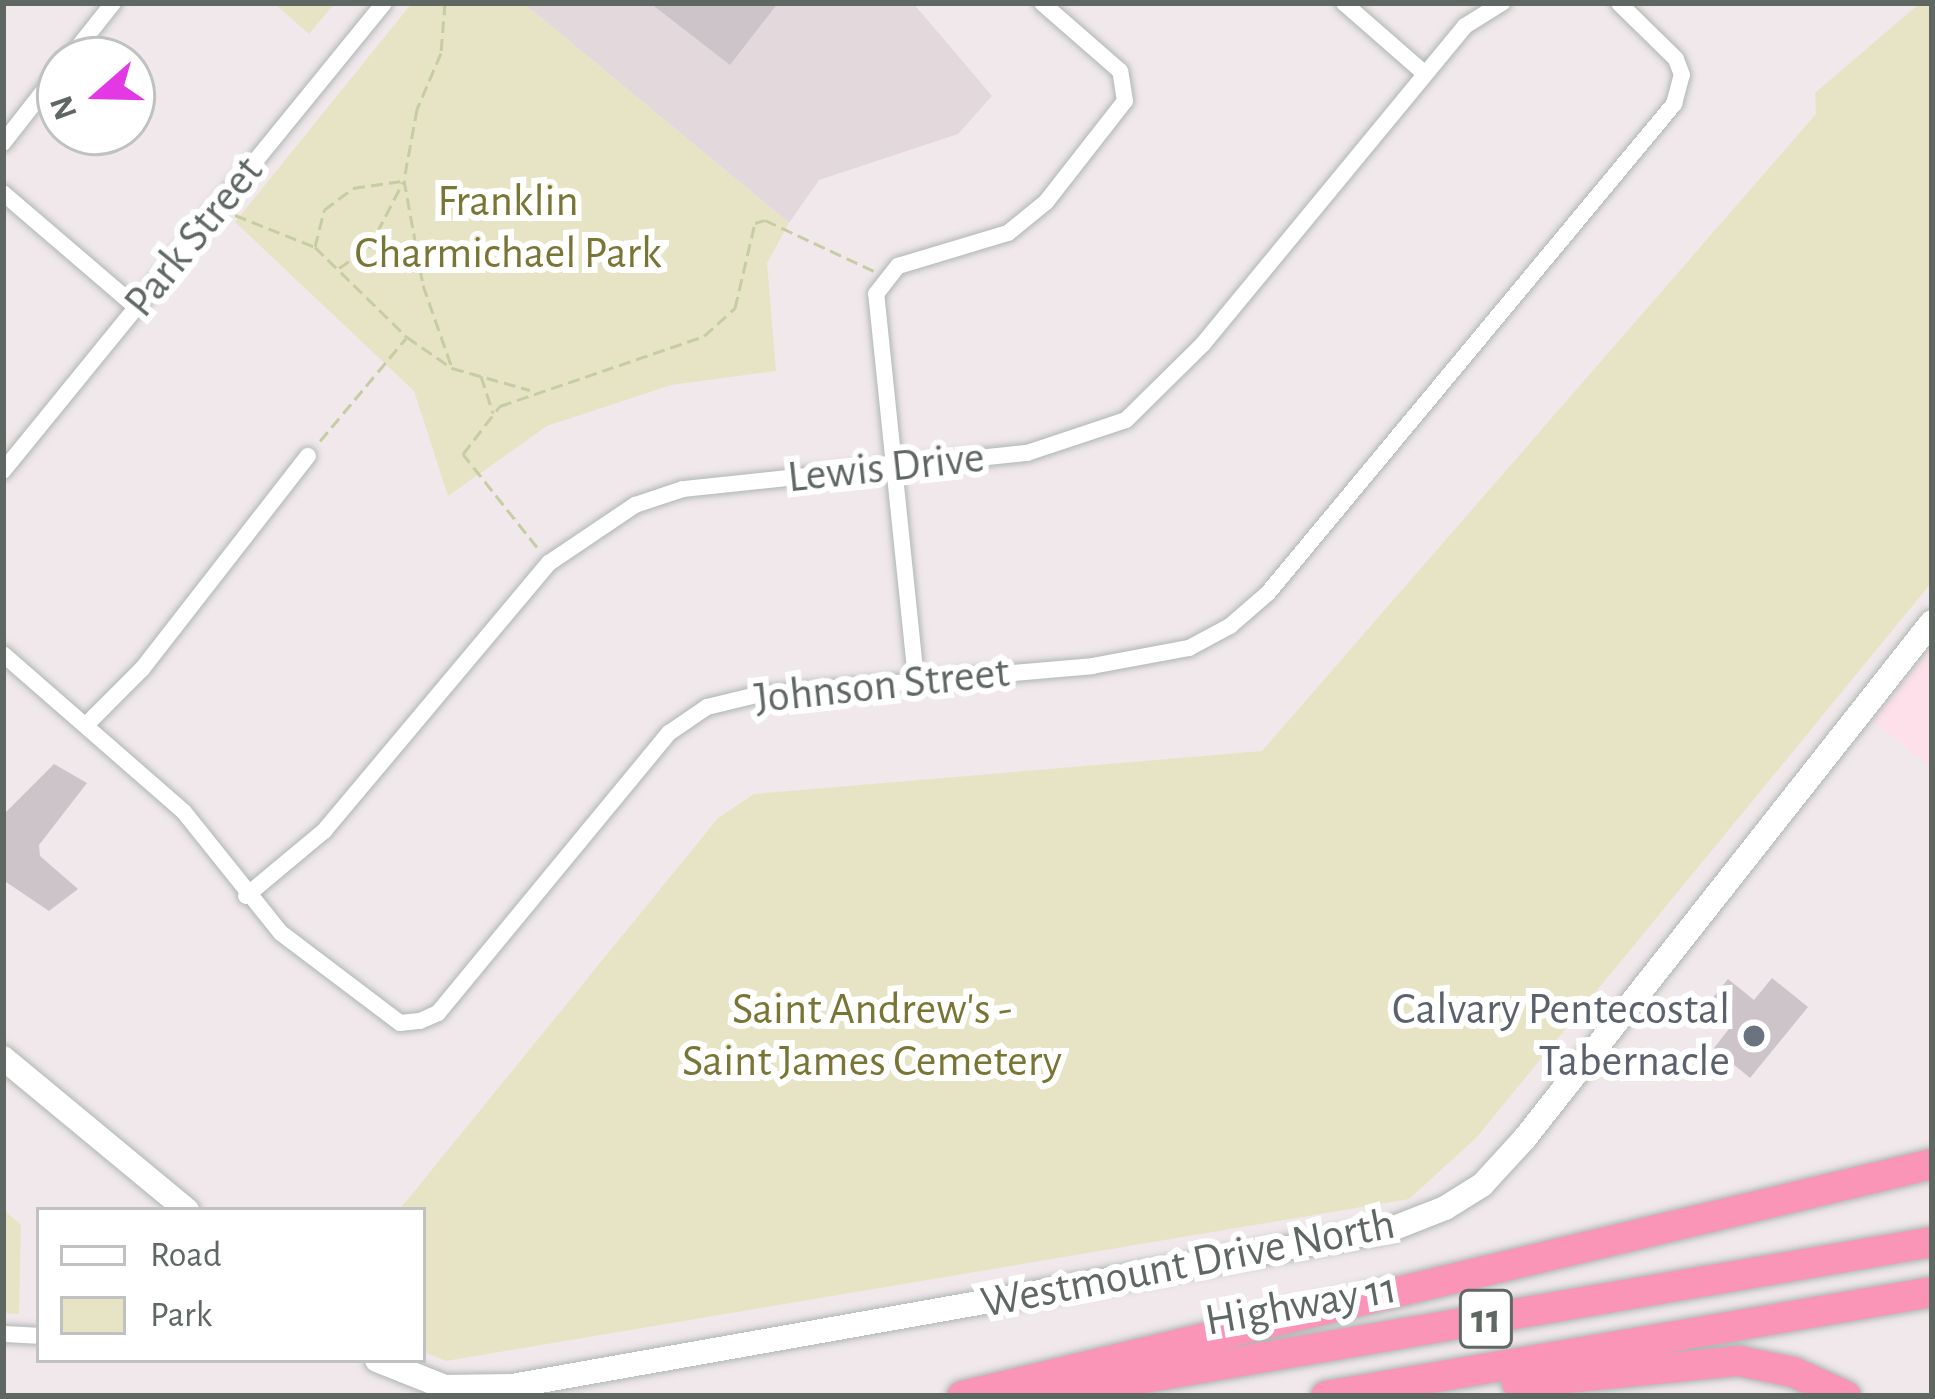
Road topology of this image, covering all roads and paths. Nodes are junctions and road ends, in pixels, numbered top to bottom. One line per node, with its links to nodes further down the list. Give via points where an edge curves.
1 (113, 3): 8 (street)
2 (384, 3): 14 (street, Park Street)
3 (446, 3): 12 (path, via 441,52 416,109)
4 (1042, 3): 17 (street, via 1120,71 1125,100 1046,202 1008,233)
5 (1344, 3): 9 (street)
6 (1502, 3): 9 (street, Lewis Drive, via 1466,26)
7 (1618, 3): 30 (street, Johnson Street, via 1676,59 1682,75 1674,104 1268,592 1189,648)
8 (87, 36)
9 (1424, 73): 25 (street, Lewis Drive, via 1203,344 1126,419 1027,453)
10 (36, 100): 11 (street)
11 (3, 142)
12 (404, 180): 15 (path, via 353,188 316,221); 16 (path, via 383,228); 20 (path, via 423,284)
13 (3, 193): 18 (street)
14 (218, 207): 15 (path); 18 (street, Park Street)
15 (315, 248): 16 (path)
16 (338, 269): 19 (path)
17 (884, 276): 22 (path, via 765,220 755,223 735,308 704,336); 25 (street, via 876,314)
18 (136, 307): 26 (street, Park Street)
19 (407, 337): 20 (path); 24 (path)
20 (452, 368): 21 (path)
21 (481, 376): 22 (path); 23 (path)
22 (532, 391): 23 (path)
23 (494, 415): 27 (path, via 463,454)
24 (308, 456): 31 (street, via 142,669)
25 (890, 467): 27 (street, Lewis Drive, via 683,489 635,505); 30 (street)
26 (3, 470)
27 (549, 563): 32 (street, Lewis Drive, via 324,831)
28 (1932, 622): 40 (street, Westmount Drive North, via 1526,1138 1482,1185 1444,1208 1389,1230 512,1386 445,1387)
29 (3, 654): 31 (street, Johnson Street)
30 (916, 679): 32 (street, Johnson Street, via 757,695 688,720 438,1013 420,1021 400,1023)
31 (89, 722): 32 (street, Johnson Street, via 184,812)
32 (246, 896)
33 (3, 1058): 35 (street)
34 (1932, 1164): 42 (highway)
35 (183, 1207)
36 (1932, 1242): 43 (highway, Highway 11 / 11)
37 (1932, 1292): 41 (highway, Highway 11 / 11)
38 (3, 1334): 39 (street)
39 (36, 1336)
40 (384, 1364)
41 (1368, 1389): 44 (highway, Highway 11 / 11); 45 (highway, via 1440,1392 1739,1361 1793,1372)
42 (962, 1396)
43 (1039, 1396)
44 (1326, 1396)
45 (1846, 1396)

